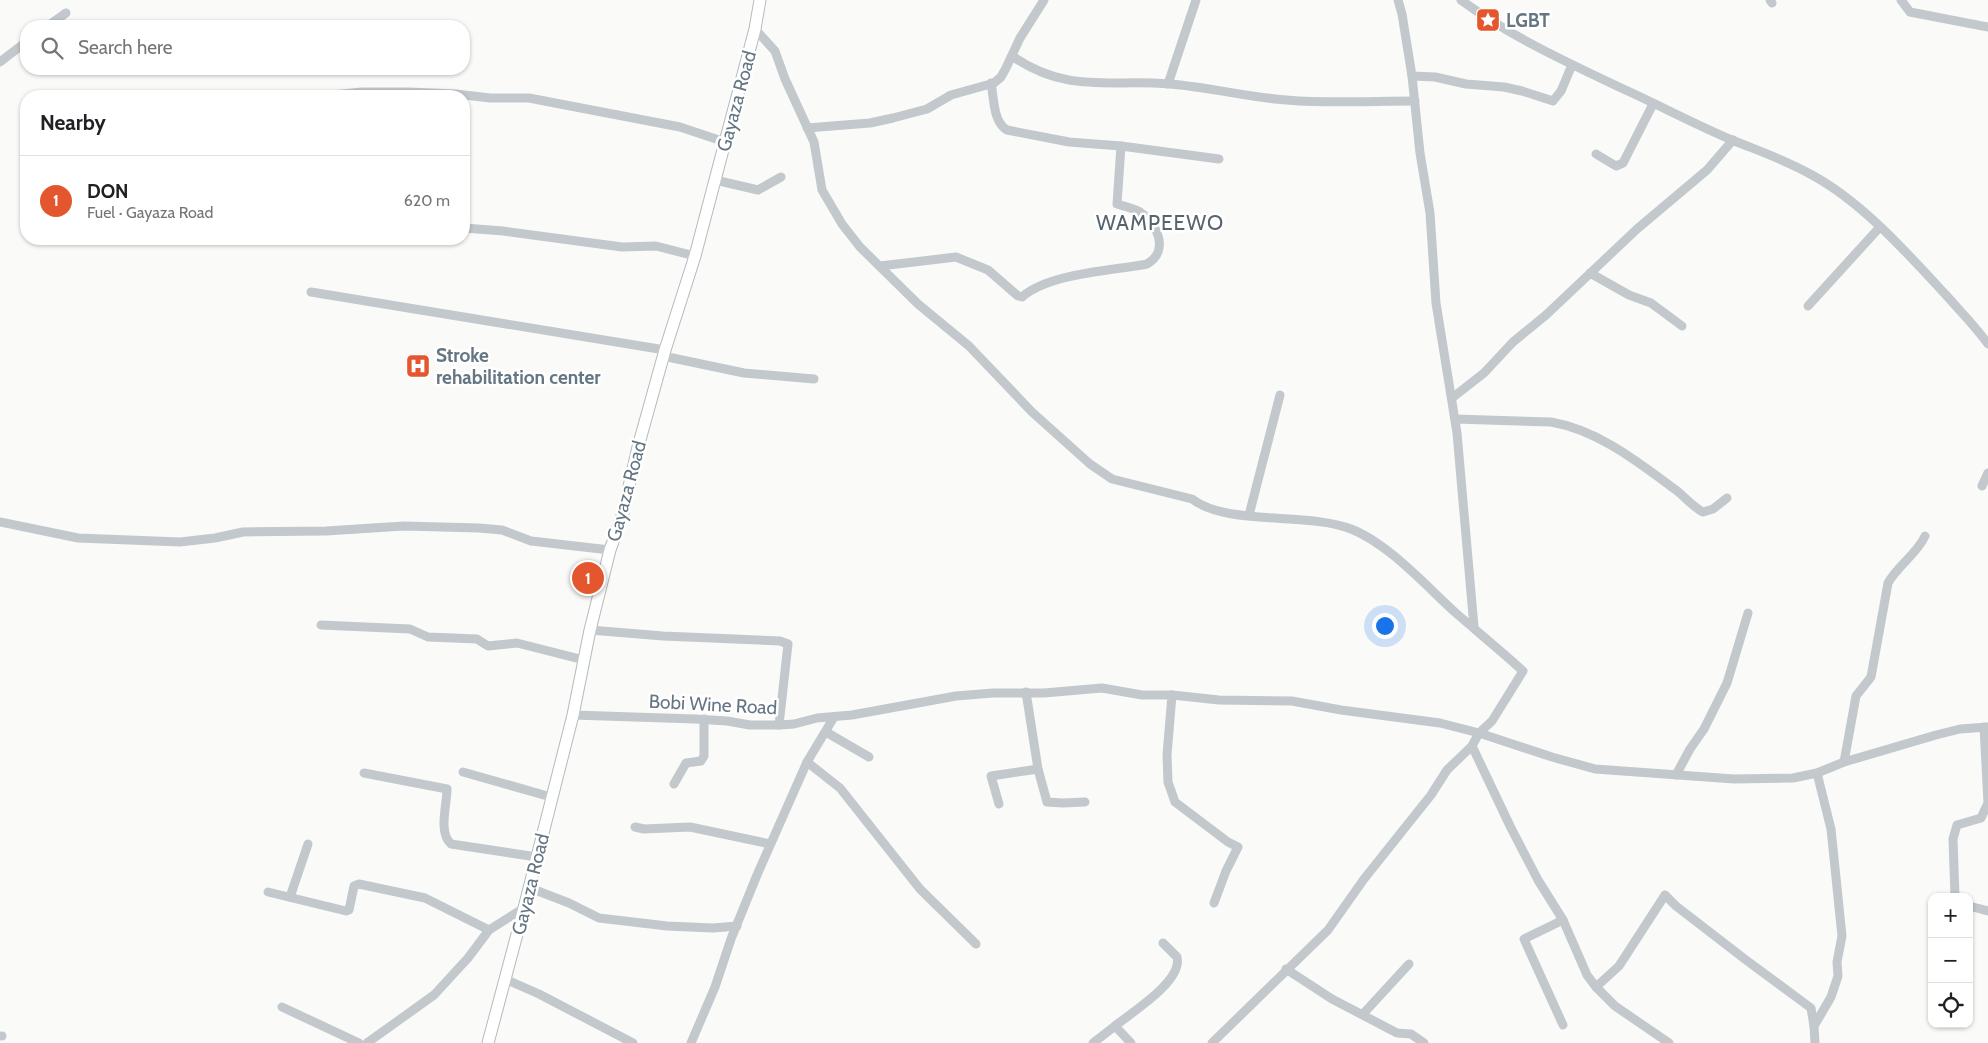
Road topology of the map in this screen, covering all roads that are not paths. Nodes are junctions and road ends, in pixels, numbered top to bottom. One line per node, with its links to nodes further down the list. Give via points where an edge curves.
1 (760, 0): 10 (main road, Gayaza Road)
2 (1044, 0): 12 (street)
3 (1196, 0): 17 (street)
4 (1398, 0): 15 (street)
5 (1461, 0): 14 (street, via 1523,40)
6 (1901, 0): 9 (street, via 1910,12)
7 (66, 13): 8 (street)
8 (56, 20)
9 (1988, 27)
10 (755, 29): 21 (street, via 775,51); 23 (main road, Gayaza Road)
11 (20, 47): 13 (street)
12 (1012, 56): 16 (street, via 1001,78); 17 (street, via 1037,71 1074,82)
13 (0, 62)
14 (1572, 65): 15 (street, via 1553,101 1504,87); 20 (street)
15 (1412, 76): 19 (street)
16 (991, 83): 21 (street, via 951,95 926,109 893,118); 24 (street, via 996,118 1007,130 1069,142)
17 (1168, 84): 19 (street, via 1282,99)
18 (470, 96): 23 (street, via 529,98 680,127)
19 (1415, 101): 41 (street, via 1430,213 1436,302)
20 (1653, 104): 22 (street); 25 (street, via 1621,165 1616,166)
21 (808, 128): 32 (street, via 814,142 822,190 842,224)
22 (1732, 140): 30 (street, via 1813,175); 33 (street, via 1707,170 1654,213)
23 (725, 142): 28 (main road, Gayaza Road)
24 (1121, 146): 26 (street); 32 (street, via 1117,204 1140,212 1159,235 1158,253 1155,260 1147,264 1054,281 1022,297 988,270 956,257)
25 (1596, 154)
26 (1218, 160)
27 (781, 177): 28 (street, via 758,190)
28 (716, 180): 31 (main road, Gayaza Road)
29 (470, 228): 31 (street, via 622,247 656,246)
30 (1880, 228): 35 (street); 37 (street)
31 (695, 256): 38 (main road, Gayaza Road)
32 (880, 266): 46 (street, via 918,304 969,346 1032,412 1090,464 1112,479 1192,499 1200,506 1214,510)
33 (1590, 273): 36 (street, via 1629,295 1651,303); 41 (street, via 1513,342 1484,373)
34 (311, 292): 38 (street)
35 (1808, 306)
36 (1682, 326)
37 (1988, 344)
38 (664, 353): 39 (street, via 744,373); 49 (main road, Gayaza Road, via 623,513)
39 (814, 379)
40 (1280, 396): 46 (street)
41 (1452, 398): 42 (street)
42 (1455, 419): 45 (street, via 1565,425 1619,451 1684,496 1700,511 1713,510); 52 (street)
43 (1988, 473): 44 (street)
44 (1982, 486)
45 (1727, 498)
46 (1249, 515): 52 (street, via 1337,525 1358,532 1402,563)
47 (0, 522): 49 (street, via 78,538 180,542 243,532 404,526 479,528 502,530 531,541)
48 (1925, 536): 67 (street, via 1888,583 1871,677 1856,696)
49 (610, 550): 53 (main road, Gayaza Road)
50 (1748, 613): 72 (street, via 1727,683 1704,730)
51 (321, 625): 54 (street, via 410,629 428,637 477,638 488,646 517,643)
52 (1474, 627): 63 (street, via 1523,671 1492,720)
53 (590, 630): 54 (main road, Gayaza Road); 60 (street, via 788,644)
54 (584, 660): 57 (main road, Gayaza Road)
55 (1026, 692): 56 (street, Bobi Wine Road, via 1102,688 1142,695); 58 (street, Bobi Wine Road, via 956,696); 68 (street)
56 (1172, 695): 63 (street, Bobi Wine Road, via 1219,700 1292,701 1440,723); 85 (street, via 1167,755 1168,782 1175,802 1238,847)
57 (573, 715): 59 (street, Bobi Wine Road); 74 (main road, Gayaza Road)
58 (834, 717): 60 (street, Bobi Wine Road); 62 (street)
59 (704, 719): 60 (street, Bobi Wine Road); 73 (street, via 704,756 701,761 686,763)
60 (779, 725)
61 (1986, 727): 67 (street, Bobi Wine Road, via 1960,729); 83 (street, via 1988,804 1982,818 1957,825 1953,839)
62 (826, 732): 65 (street); 66 (street)
63 (1479, 733): 64 (street); 72 (street, Bobi Wine Road, via 1595,769)
64 (1472, 746): 89 (street, via 1529,863); 95 (street, via 1447,770 1328,930)
65 (869, 757)
66 (808, 762): 79 (street); 93 (street, via 840,788 920,889)
67 (1844, 762): 71 (street, Bobi Wine Road)
68 (1038, 769): 75 (street, via 1047,802); 76 (street, via 991,776)
69 (463, 772): 74 (street)
70 (364, 773): 80 (street, via 447,789 444,818 446,836 451,844)
71 (1817, 773): 72 (street, Bobi Wine Road, via 1764,779); 102 (street, via 1831,829 1842,936 1838,976 1831,997)
72 (1676, 775)
73 (674, 784)
74 (551, 797): 80 (main road, Gayaza Road)
75 (1085, 802)
76 (999, 804)
77 (635, 827): 79 (street, via 690,827)
78 (308, 844): 84 (street)
79 (770, 844): 90 (street)
80 (537, 857): 81 (main road, Gayaza Road)
81 (530, 888): 87 (main road, Gayaza Road); 90 (street, via 599,918 667,926)
82 (268, 892): 84 (street)
83 (1955, 893)
84 (290, 897): 91 (street, via 346,911 354,886 358,884 425,898)
85 (1214, 903)
86 (1973, 907): 88 (street)
87 (524, 908): 91 (street); 96 (main road, Gayaza Road)
88 (1988, 911)
89 (1563, 920): 97 (street, via 1587,975); 100 (street, via 1524,939)
90 (736, 926): 108 (street)
91 (490, 930): 105 (street, via 434,995)
92 (1163, 943): 101 (street, via 1177,957 1177,971 1159,991)
93 (976, 944)
94 (1409, 964): 99 (street)
95 (1286, 969): 99 (street, via 1332,999); 111 (street)
96 (505, 979): 106 (main road, Gayaza Road); 107 (street)
97 (1596, 987): 102 (street, via 1619,966 1666,895 1676,906 1811,1008); 113 (street, via 1615,1006)
98 (282, 1007): 104 (street)
99 (1363, 1014): 103 (street)
100 (1563, 1025)
101 (1115, 1026): 109 (street); 110 (street)
102 (1814, 1026): 114 (street)
103 (1410, 1039): 112 (street)
104 (359, 1043)
105 (367, 1043)
106 (488, 1043)
107 (631, 1043)
108 (691, 1043)
109 (1093, 1043)
110 (1131, 1043)
111 (1212, 1043)
112 (1424, 1043)
113 (1669, 1043)
114 (1815, 1043)

